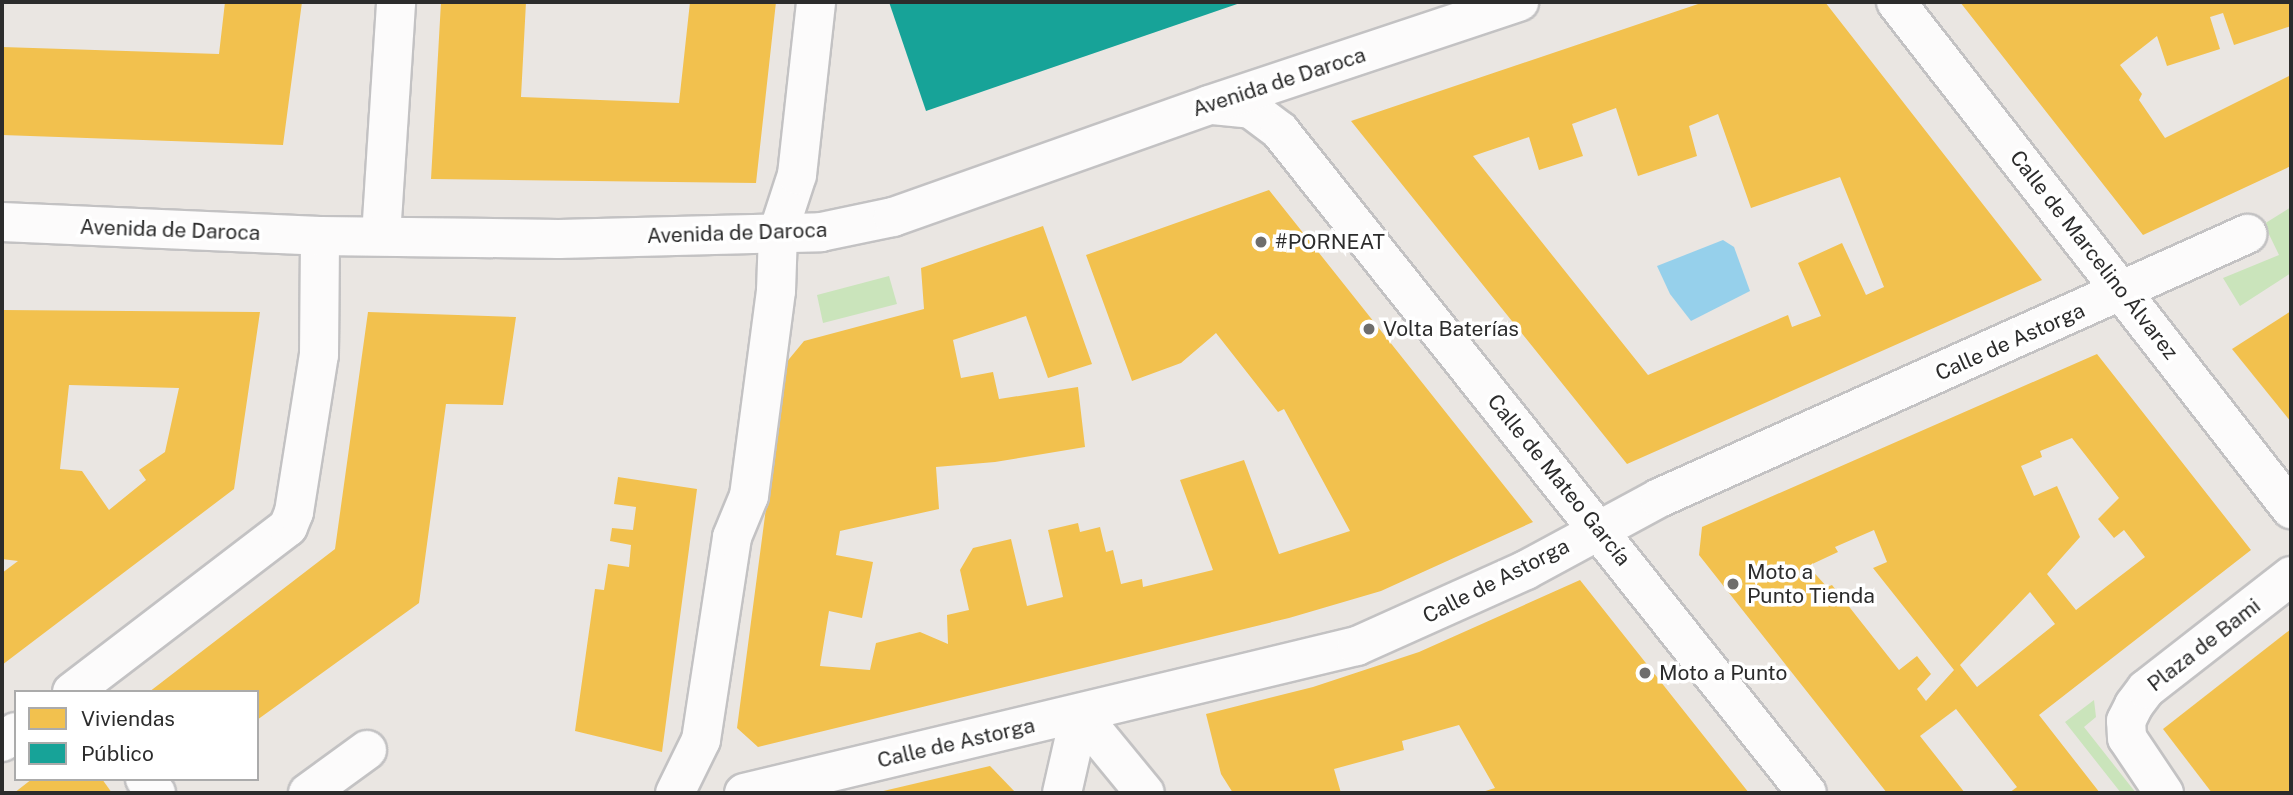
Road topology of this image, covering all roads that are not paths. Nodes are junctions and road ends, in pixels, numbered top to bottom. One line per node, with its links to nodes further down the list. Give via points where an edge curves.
1 (396, 2): 12 (street)
2 (816, 2): 9 (street, via 797,175)
3 (1519, 2): 5 (street, Avenida de Daroca)
4 (1896, 2): 13 (street, Calle de Marcelino Álvarez)
5 (1328, 66): 6 (street, Avenida de Daroca); 7 (street, Calle de Mateo García, via 1307,90 1298,111 1300,147)
6 (1209, 104): 7 (street, Calle de Mateo García, via 1264,115); 9 (street, Avenida de Daroca, via 893,217 821,232)
7 (1309, 168): 15 (street, Calle de Mateo García)
8 (2, 222): 11 (street, Avenida de Daroca)
9 (778, 233): 12 (street, Avenida de Daroca, via 559,239); 21 (street, via 776,291 749,496 732,537 701,740)
10 (2246, 234): 13 (street, Calle de Astorga)
11 (320, 236): 12 (street, Avenida de Daroca); 17 (street, via 319,355 288,527)
12 (381, 236)
13 (2121, 293): 14 (street, Calle de Marcelino Álvarez); 15 (street, Calle de Astorga)
14 (2291, 509)
15 (1598, 528): 18 (street, Calle de Astorga, via 1526,570 1357,646); 25 (street, Calle de Mateo García)
16 (2291, 576): 26 (street, Plaza de Bami, via 2146,689 2134,705 2126,721 2127,738)
17 (75, 690)
18 (1080, 714): 22 (street, Calle de Astorga); 23 (street); 24 (street)
19 (367, 750): 20 (street)
20 (308, 793)
21 (675, 793)
22 (744, 793)
23 (1062, 793)
24 (1145, 793)
25 (1807, 793)
26 (2164, 793)

